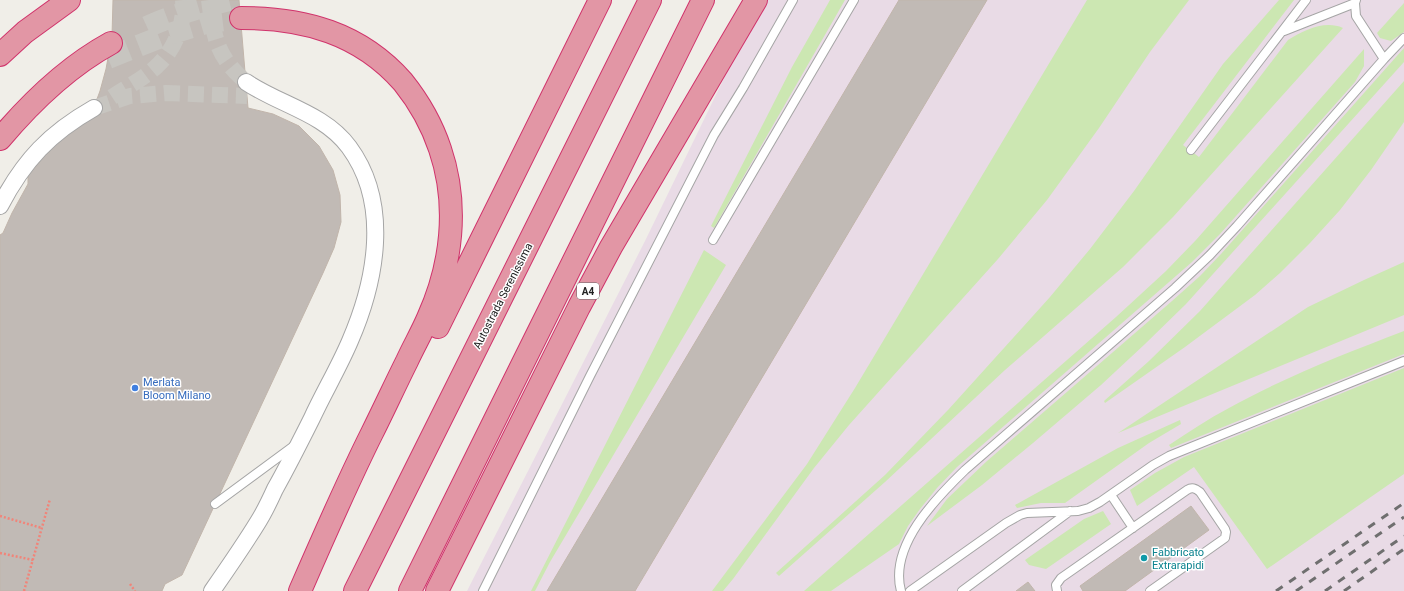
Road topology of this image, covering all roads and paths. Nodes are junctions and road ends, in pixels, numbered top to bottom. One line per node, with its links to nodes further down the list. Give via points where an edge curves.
1 (69, 0): 14 (highway, via 25,32)
2 (600, 0): 38 (highway)
3 (650, 0): 39 (highway, Autostrada Serenissima)
4 (703, 0): 40 (highway, A4)
5 (756, 0): 41 (highway, A4, via 611,247)
6 (793, 0): 42 (lane, via 711,142)
7 (854, 0): 21 (lane)
8 (1306, 0): 11 (lane)
9 (1355, 1): 11 (lane); 15 (lane, via 1356,16)
10 (241, 18): 37 (highway, via 280,19 313,26 362,47 381,61 414,95 426,117 441,152 450,188 452,209 447,260 429,317 354,470)
11 (1283, 31): 19 (lane)
12 (1404, 38): 15 (lane)
13 (110, 51): 18 (highway, via 19,117)
14 (0, 55)
15 (1384, 59): 43 (lane, via 1210,255 947,488 910,536 901,561)
16 (246, 89): 23 (street, via 259,91 318,119 334,130 349,147 361,168 370,189 375,214 371,275 362,308 350,341)
17 (94, 108): 20 (street, via 73,120 46,141 24,167)
18 (0, 139)
19 (1192, 150)
20 (0, 206)
21 (713, 240)
22 (1404, 361): 24 (lane, via 1169,456)
23 (300, 442): 26 (lane); 36 (street, via 259,521)
24 (1111, 495): 27 (lane, via 1089,508); 30 (lane)
25 (50, 499): 29 (path)
26 (215, 504)
27 (1070, 511): 44 (lane, via 1034,512 1012,519); 45 (lane)
28 (0, 516): 29 (path)
29 (42, 528): 32 (path)
30 (1133, 528): 46 (lane, via 1061,578 1056,585); 47 (lane, via 1194,488 1200,492 1226,532 1223,540)
31 (0, 553): 32 (path)
32 (33, 560): 34 (path)
33 (130, 584): 35 (path)
34 (24, 591)
35 (135, 591)
36 (212, 591)
37 (300, 591)
38 (307, 591)
39 (355, 591)
40 (410, 591)
41 (437, 591)
42 (483, 591)
43 (901, 591)
44 (910, 591)
45 (962, 591)
46 (1056, 591)
47 (1150, 591)

